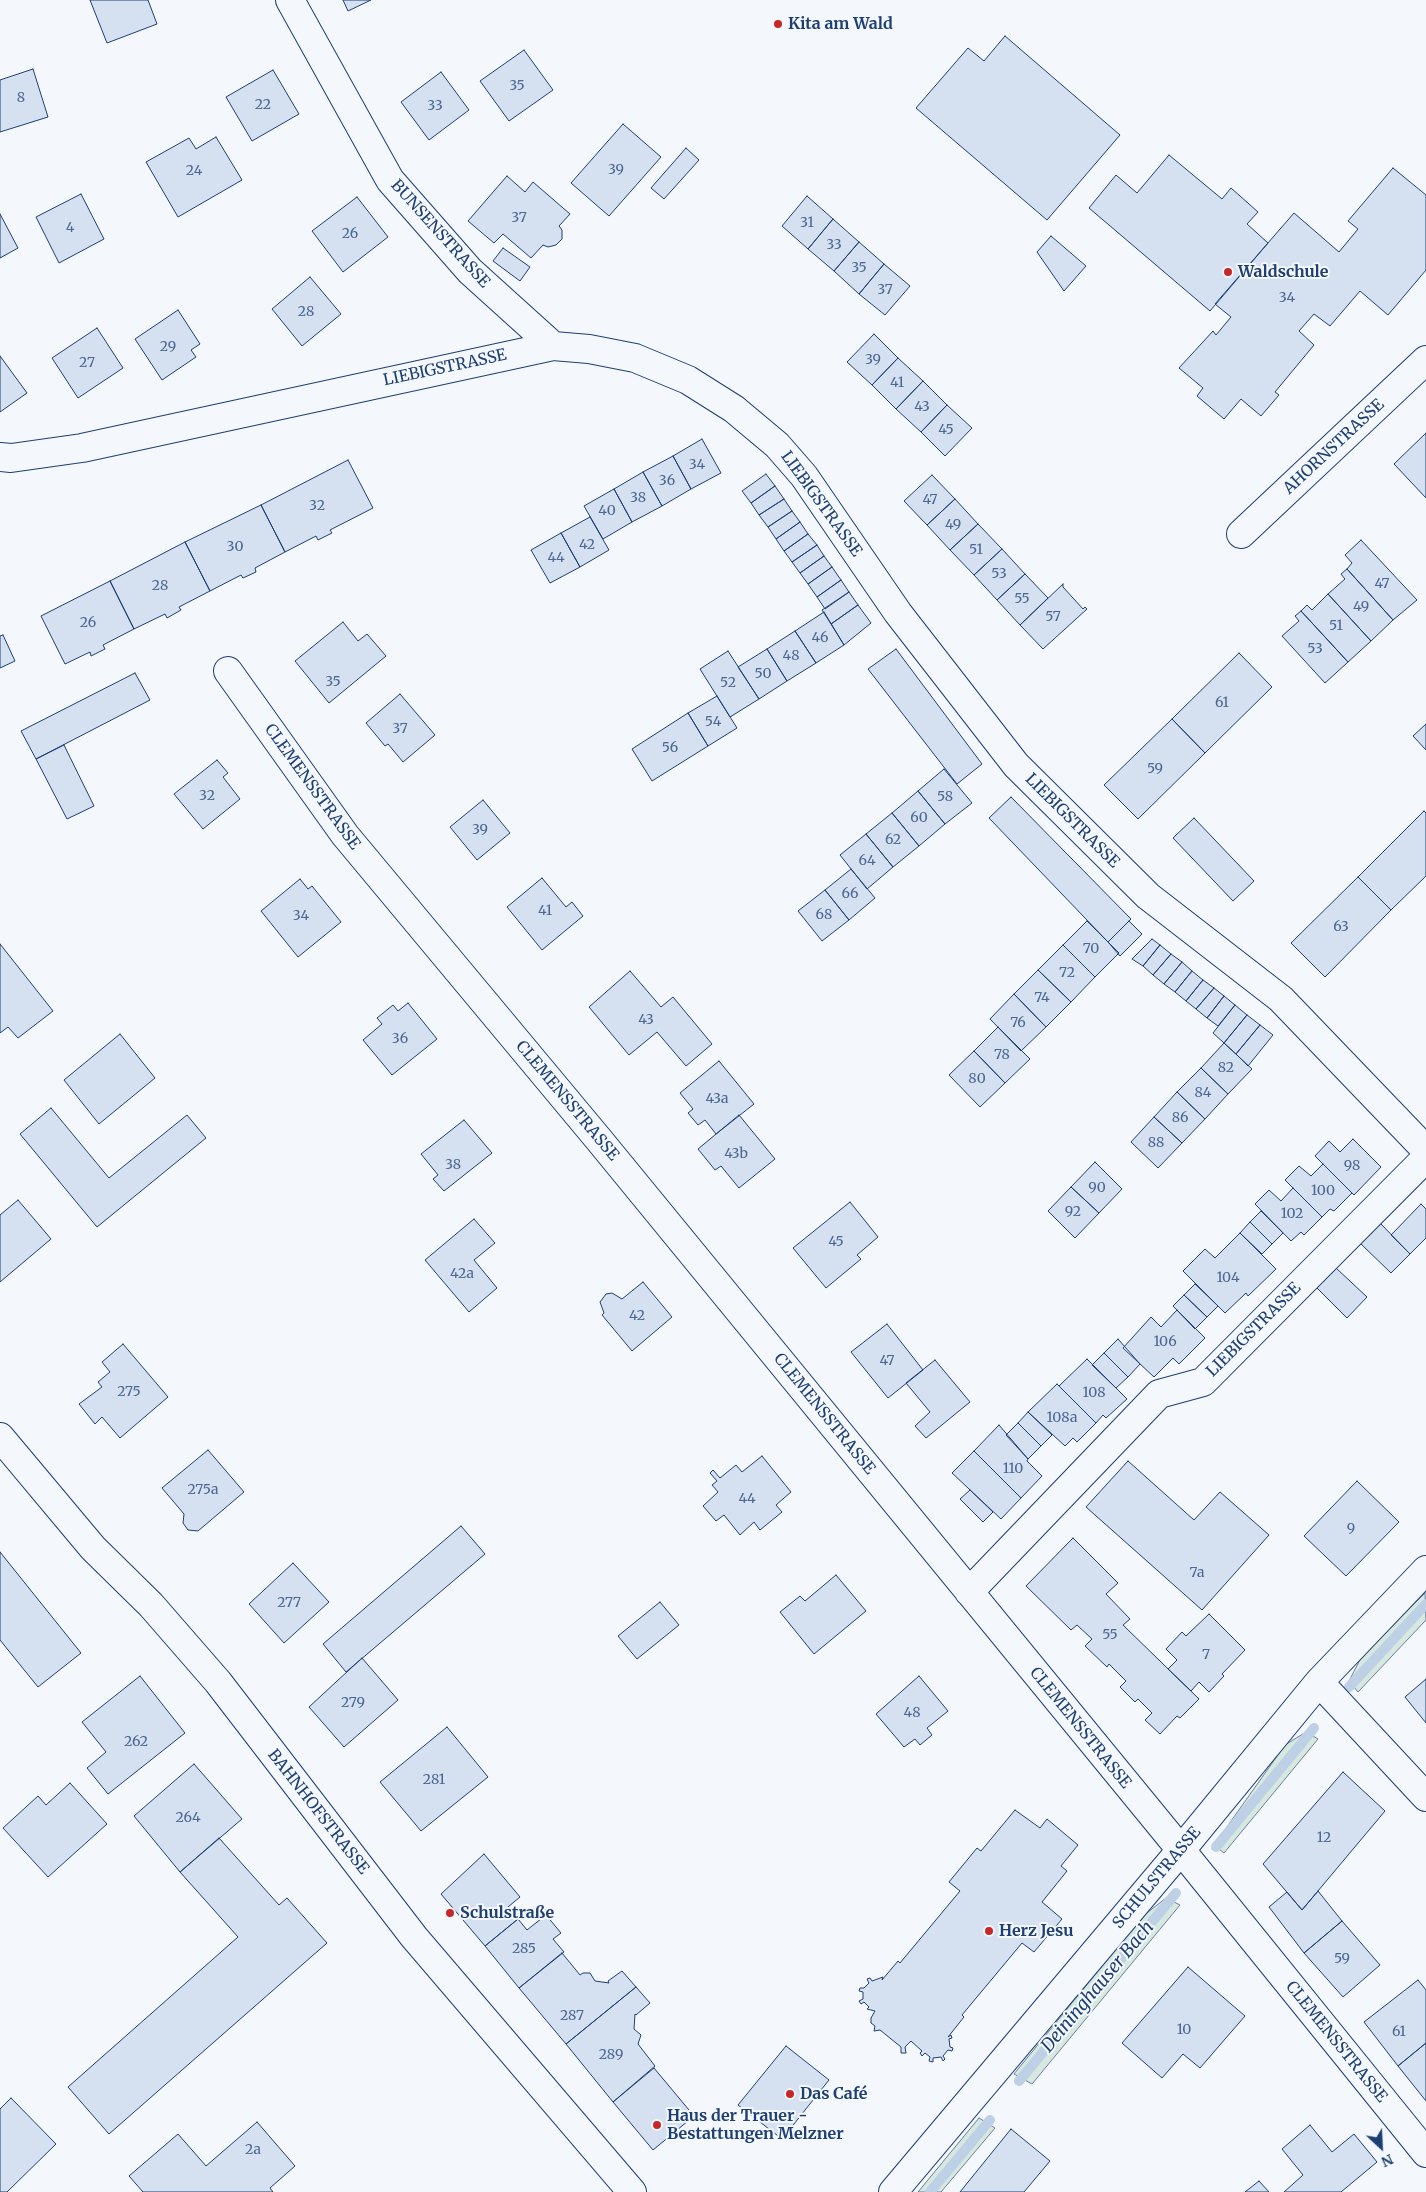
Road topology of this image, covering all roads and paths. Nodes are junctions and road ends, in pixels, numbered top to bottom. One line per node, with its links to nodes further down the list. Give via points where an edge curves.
1 (290, 0): 2 (street, BUNSENSTRASSE, via 390,180 470,271)
2 (553, 346): 4 (street, LIEBIGSTRASSE, via 82,448); 7 (street, LIEBIGSTRASSE, via 635,358 688,380 734,409 777,445 804,476 898,613 1016,765 1148,896 1281,999)
3 (1423, 368): 5 (street, AHORNSTRASSE)
4 (0, 457)
5 (1241, 534)
6 (228, 671): 11 (street, CLEMENSSTRASSE, via 345,835)
7 (1426, 1150)
8 (1426, 1158): 11 (street, LIEBIGSTRASSE, via 1203,1382 1159,1394)
9 (0, 1437): 16 (street, BAHNHOFSTRASSE, via 93,1548 151,1605 218,1682 414,1937)
10 (1426, 1570): 12 (street, SCHULSTRASSE)
11 (968, 1592): 14 (street, CLEMENSSTRASSE)
12 (1319, 1682): 13 (street); 14 (street, SCHULSTRASSE)
13 (1426, 1798)
14 (1181, 1850): 15 (street, CLEMENSSTRASSE); 17 (street, SCHULSTRASSE)
15 (1426, 2153)
16 (632, 2192)
17 (893, 2192)

